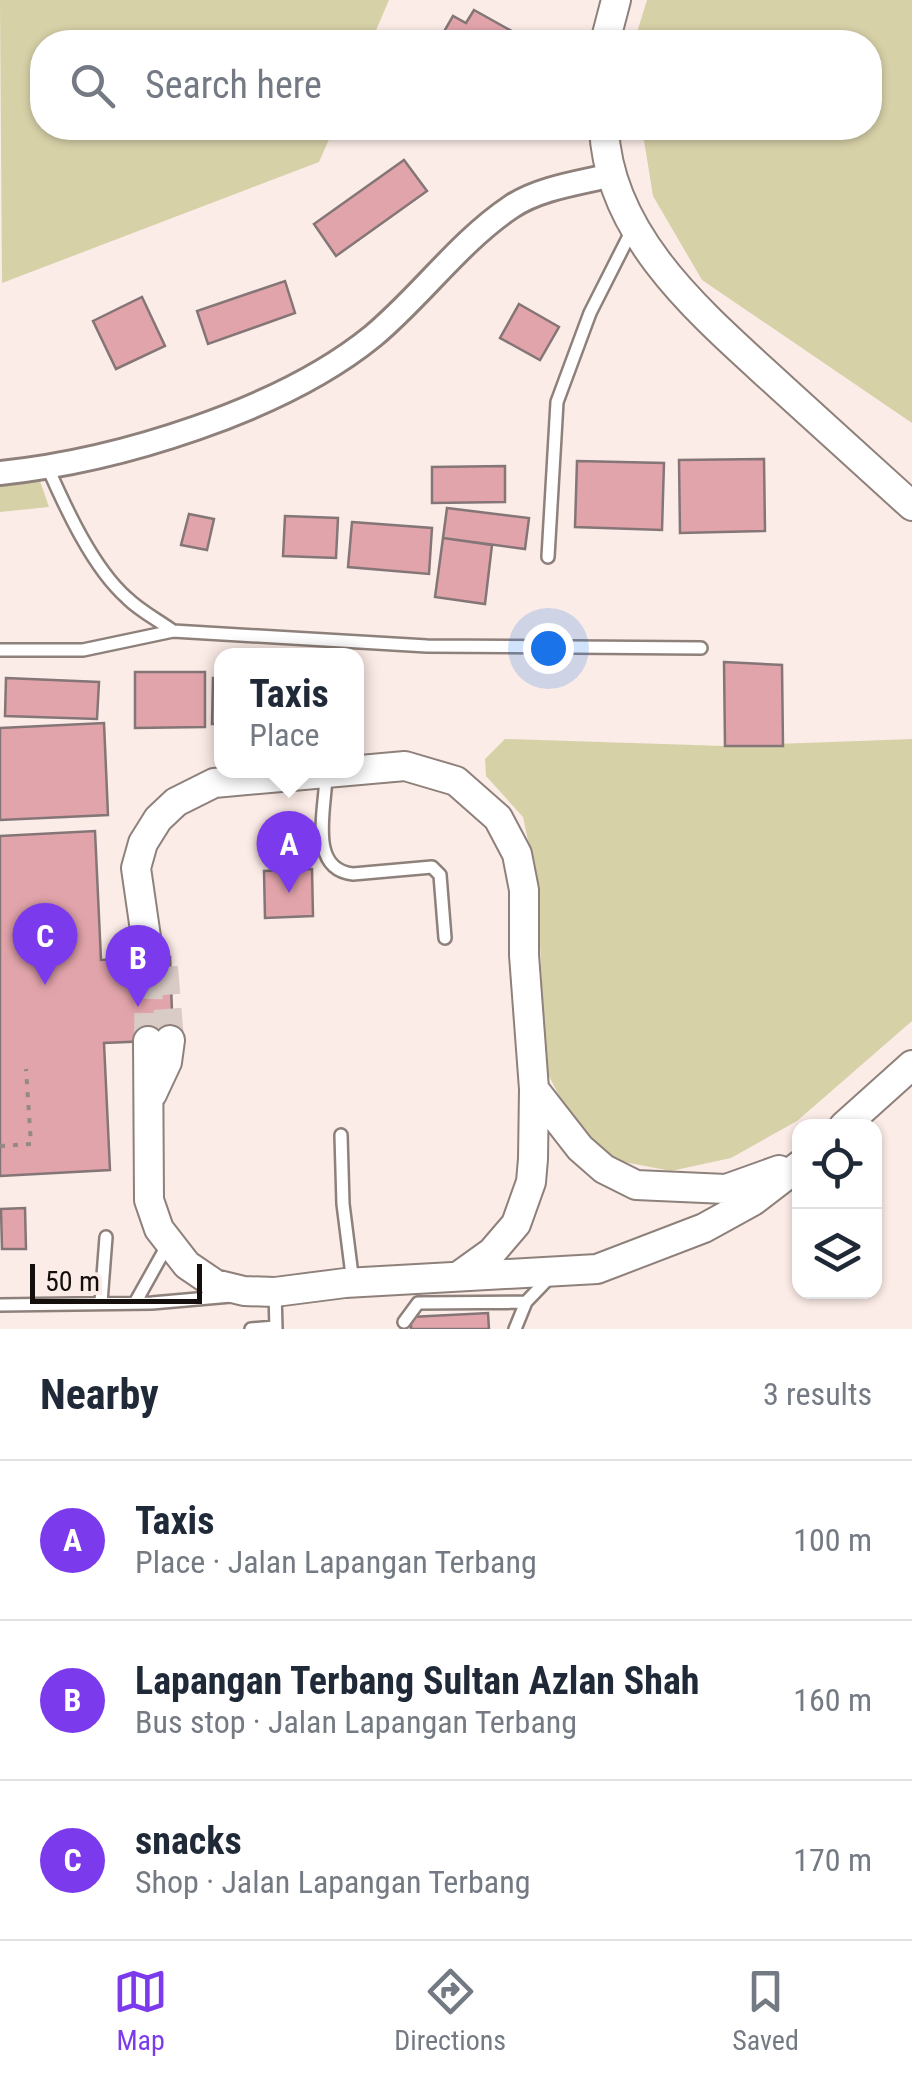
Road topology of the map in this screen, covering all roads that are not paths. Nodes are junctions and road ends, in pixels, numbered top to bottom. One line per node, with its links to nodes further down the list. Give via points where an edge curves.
1 (616, 0): 2 (street)
2 (609, 30)
3 (606, 140): 4 (street)
4 (612, 174): 5 (street); 6 (street, via 514,205 371,338 308,382 138,446)
5 (634, 228): 8 (street, via 692,305); 9 (lane, via 590,313 557,402)
6 (48, 468): 7 (street); 10 (lane, via 101,567 125,597)
7 (0, 473)
8 (912, 506)
9 (548, 557)
10 (173, 631): 11 (lane, via 428,646); 12 (lane, via 83,650)
11 (701, 648)
12 (0, 650)
13 (364, 770): 20 (street, via 405,766 438,774 470,790 498,818 517,854 524,890)
14 (270, 778): 17 (street, via 214,783 158,819 136,868)
15 (326, 778): 16 (lane, via 330,864 353,874 432,867 440,875)
16 (445, 938)
17 (152, 949)
18 (159, 1041): 26 (street, via 147,1104 149,1200)
19 (912, 1065): 21 (street)
20 (534, 1090): 23 (street, via 580,1148 636,1185 726,1189); 28 (street, via 524,1206 504,1240)
21 (852, 1119)
22 (341, 1135): 29 (lane)
23 (792, 1167)
24 (792, 1170): 27 (street, via 704,1228 597,1269)
25 (106, 1237): 32 (lane)
26 (168, 1244): 30 (street, via 215,1284); 34 (lane)
27 (558, 1270): 28 (street); 33 (lane)
28 (460, 1276): 29 (street)
29 (352, 1283): 31 (street)
30 (244, 1291): 31 (street); 34 (lane, via 222,1299)
31 (274, 1292): 37 (lane)
32 (101, 1302): 34 (lane); 35 (lane)
33 (526, 1302): 36 (lane, via 418,1303); 39 (lane)
34 (135, 1303)
35 (0, 1305)
36 (404, 1322)
37 (275, 1328): 38 (lane)
38 (251, 1329)
39 (515, 1329)

